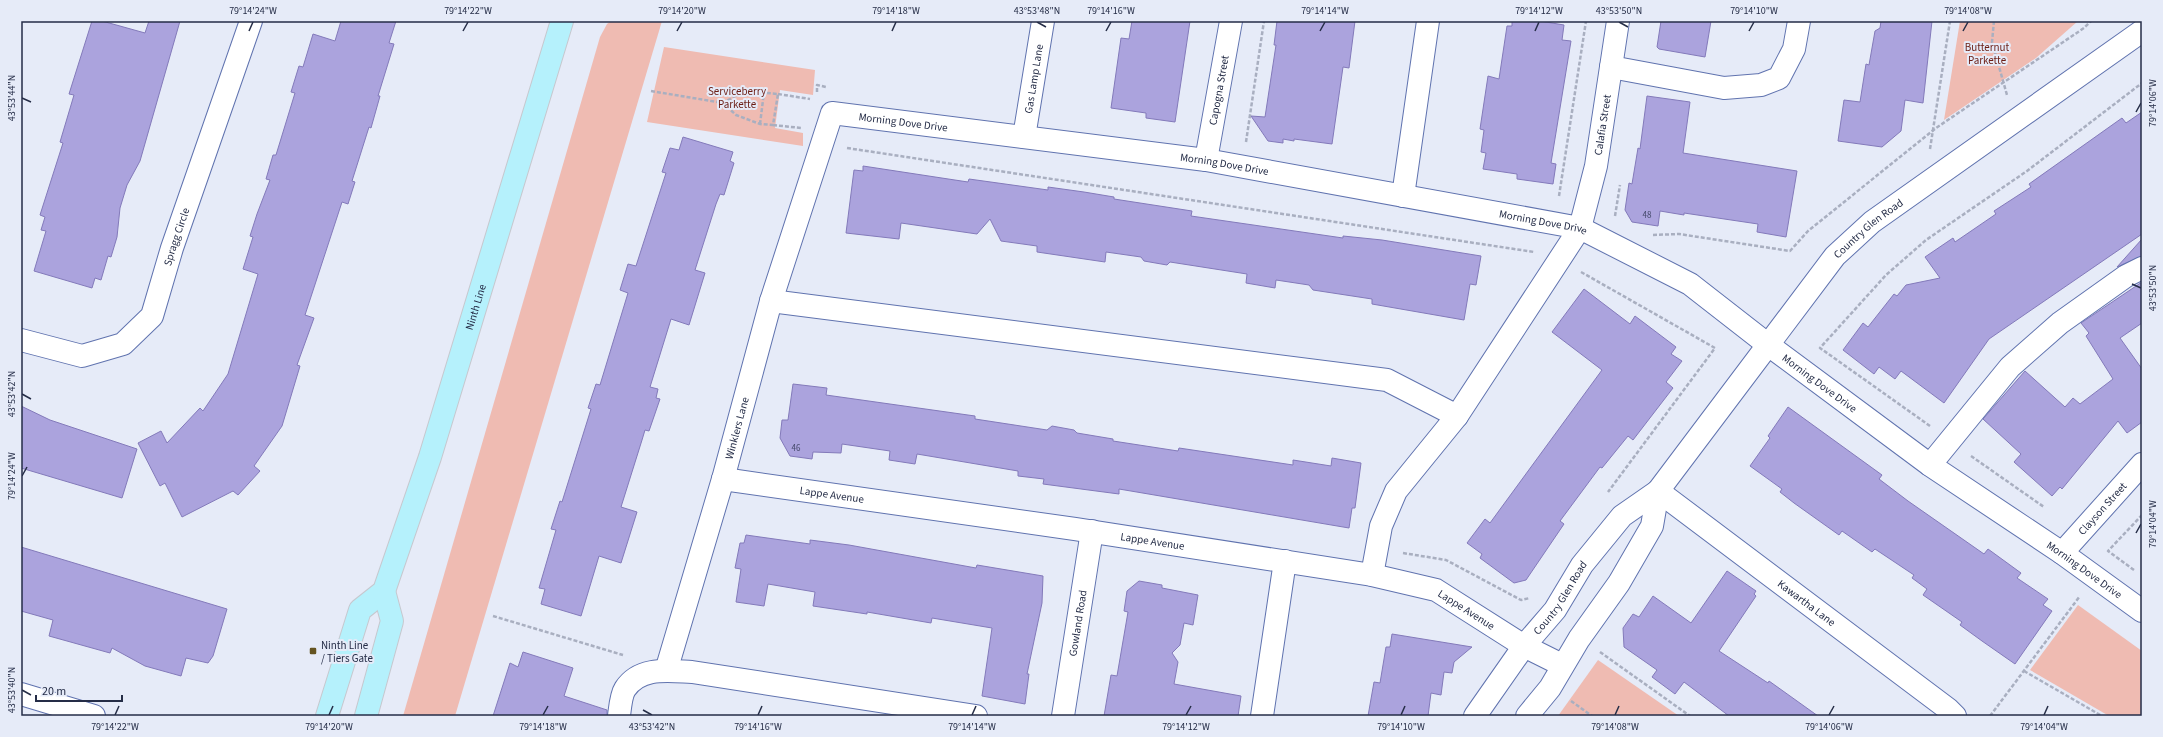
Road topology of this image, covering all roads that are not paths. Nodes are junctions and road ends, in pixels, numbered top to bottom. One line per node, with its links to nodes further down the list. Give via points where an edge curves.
1 (251, 21): 17 (street, Spragg Circle, via 172,248 152,316 123,344 82,356)
2 (562, 21): 28 (main road, Ninth Line, via 430,457)
3 (1043, 21): 11 (street, Gas Lamp Lane)
4 (1231, 21): 12 (street, Capogna Street)
5 (1428, 21): 13 (street)
6 (1618, 21): 9 (street, Calafia Street)
7 (1799, 21): 9 (street, via 1794,49 1779,78 1761,85 1724,88)
8 (2142, 31): 18 (street, Country Glen Road, via 1872,222 1835,256)
9 (1611, 68): 14 (street, Calafia Street, via 1596,166)
10 (832, 113): 11 (street, Morning Dove Drive); 16 (street, Winklers Lane)
11 (1024, 137): 12 (street, Morning Dove Drive)
12 (1206, 160): 13 (street, Morning Dove Drive)
13 (1403, 196): 14 (street, Morning Dove Drive)
14 (1580, 228): 18 (street, Morning Dove Drive, via 1690,284); 19 (street, Calafia Street)
15 (2142, 268): 20 (street, via 2126,276 2060,323 2010,367)
16 (771, 301): 19 (street, via 1387,380); 22 (street, Winklers Lane)
17 (21, 340)
18 (1767, 344): 20 (street, Morning Dove Drive); 23 (street, Country Glen Road)
19 (1457, 416): 27 (street, Calafia Street, via 1396,491 1381,526)
20 (1930, 464): 25 (street, Morning Dove Drive)
21 (2142, 464): 25 (street, Clayson Street)
22 (723, 479): 24 (street, Lappe Avenue); 32 (street, Winklers Lane)
23 (1658, 491): 30 (street, Country Glen Road, via 1622,516 1582,565 1548,618); 31 (street, Country Glen Road, via 1652,526 1619,583); 43 (street, Kawartha Lane)
24 (1092, 531): 26 (street, Lappe Avenue); 39 (street, Gowland Road)
25 (2062, 553): 29 (street, Morning Dove Drive)
26 (1285, 561): 27 (street, Lappe Avenue); 40 (street)
27 (1372, 575): 30 (street, Lappe Avenue, via 1436,590)
28 (384, 591): 35 (main road, via 360,610); 36 (main road, via 392,621)
29 (2142, 611)
30 (1524, 646): 31 (street, Lappe Avenue); 41 (street, Country Glen Road)
31 (1562, 665): 42 (street, Country Glen Road, via 1550,688)
32 (666, 671): 37 (street, via 654,671 637,676 625,689); 38 (street, via 692,672)
33 (21, 694): 34 (street)
34 (94, 716)
35 (327, 716)
36 (366, 716)
37 (619, 716)
38 (976, 716)
39 (1063, 716)
40 (1262, 716)
41 (1475, 716)
42 (1527, 716)
43 (1955, 716)

